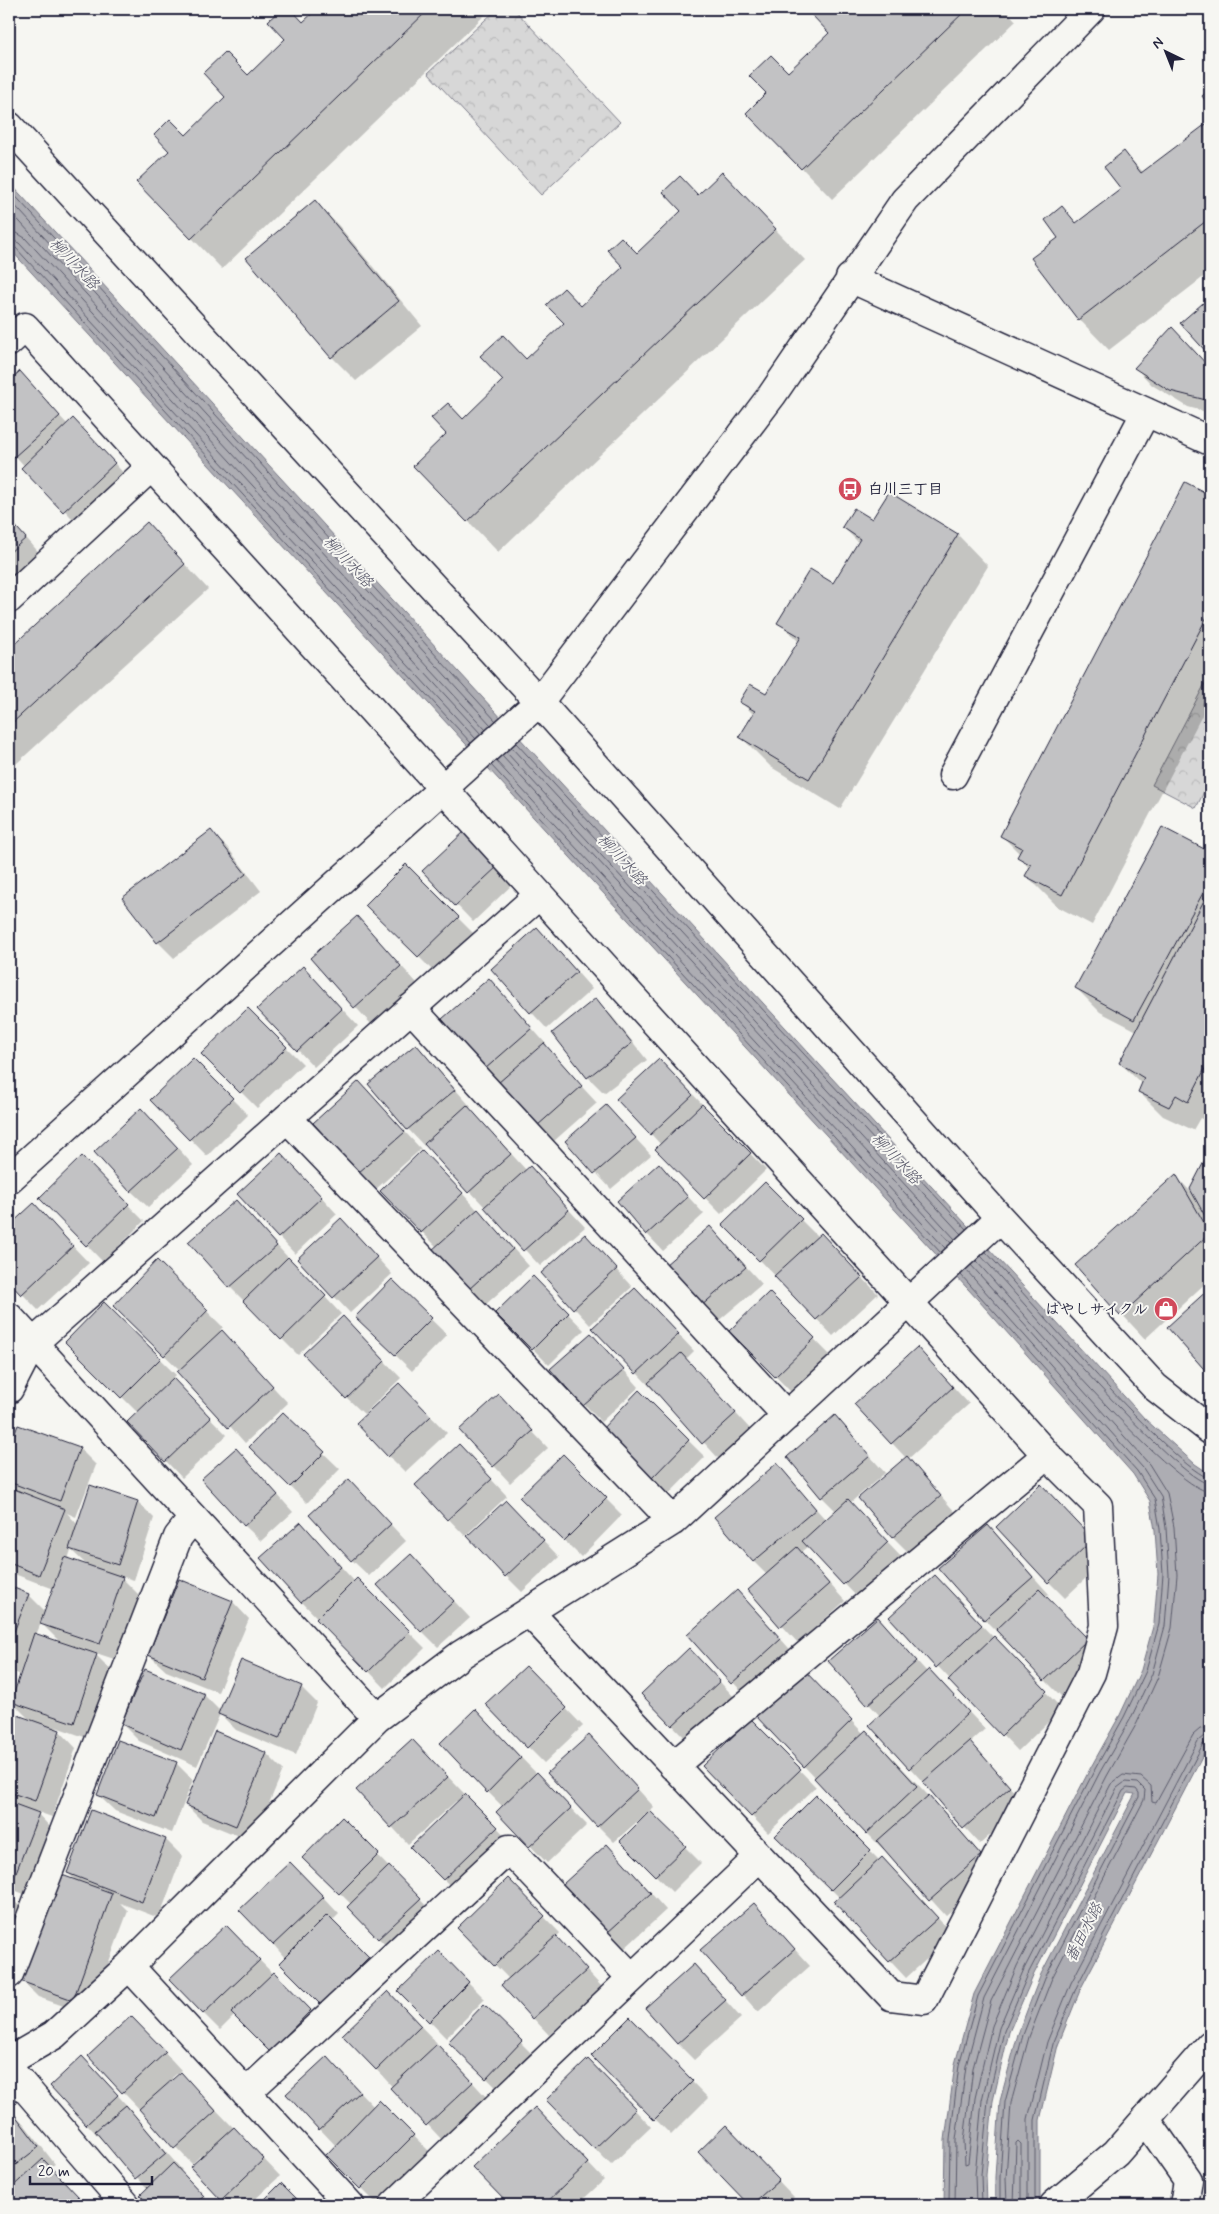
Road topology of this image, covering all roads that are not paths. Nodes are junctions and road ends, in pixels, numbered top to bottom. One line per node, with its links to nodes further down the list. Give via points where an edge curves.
1 (1090, 9): 3 (street, via 905,200)
2 (9, 126): 9 (street)
3 (850, 278): 5 (street); 9 (street, via 772,395)
4 (9, 342): 7 (street, via 25,327)
5 (1146, 412): 6 (street); 10 (street)
6 (1209, 439)
7 (151, 467): 8 (street); 11 (street)
8 (9, 599)
9 (539, 702): 11 (street); 16 (street)
10 (953, 775)
11 (443, 789): 12 (street); 15 (street)
12 (539, 895): 13 (street); 17 (street)
13 (411, 1008): 14 (street); 21 (street)
14 (287, 1118): 19 (street); 25 (street)
15 (9, 1179)
16 (1000, 1218): 17 (street); 22 (street, via 1155,1387)
17 (918, 1295): 21 (street); 23 (street)
18 (9, 1317): 19 (street)
19 (32, 1344): 20 (street); 24 (street)
20 (9, 1389)
21 (787, 1416): 25 (street)
22 (1210, 1430)
23 (1047, 1456): 28 (street); 29 (street, via 1098,1506 1104,1626 1091,1673 924,2000 891,1996)
24 (193, 1518): 27 (street); 31 (street, via 178,1537)
25 (673, 1521): 26 (street)
26 (529, 1612): 27 (street, via 462,1654); 28 (street)
27 (377, 1718): 30 (street)
28 (673, 1766): 29 (street)
29 (759, 1857): 32 (street)
30 (129, 1966): 34 (street, via 54,2036); 36 (street)
31 (9, 1974)
32 (632, 1978): 36 (street, via 509,1849); 41 (street)
33 (1210, 2045): 37 (street)
34 (9, 2061)
35 (9, 2069): 39 (street)
36 (246, 2093): 40 (street)
37 (1146, 2120): 38 (street, via 1116,2153); 42 (street, via 1188,2180)
38 (1063, 2198)
39 (126, 2205)
40 (350, 2205)
41 (394, 2205)
42 (1184, 2205)

